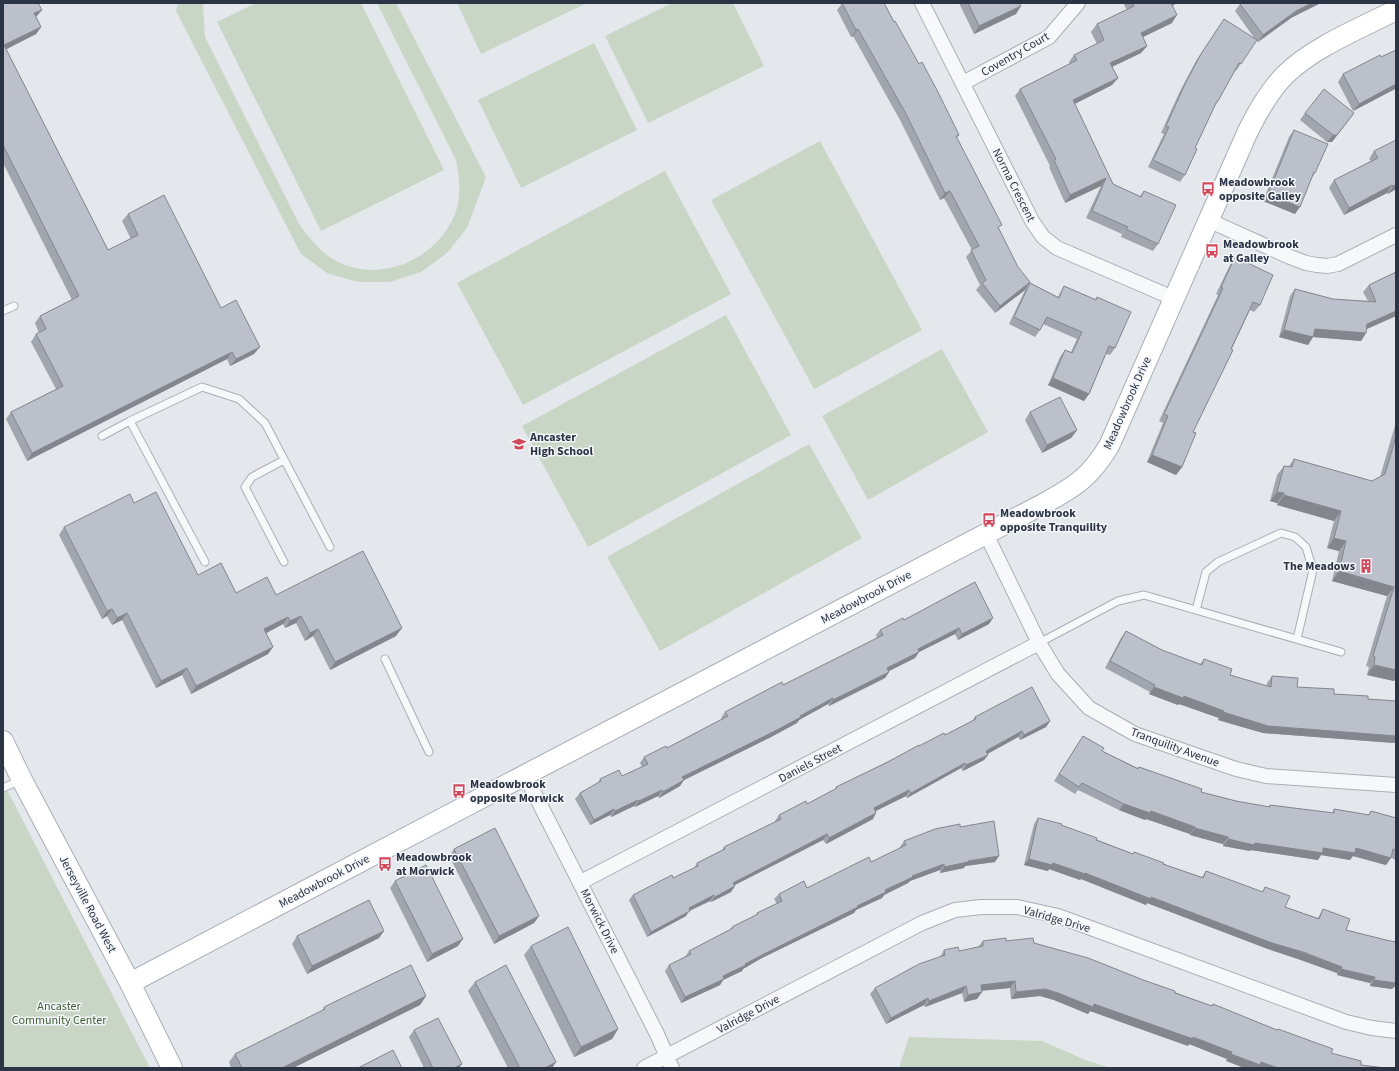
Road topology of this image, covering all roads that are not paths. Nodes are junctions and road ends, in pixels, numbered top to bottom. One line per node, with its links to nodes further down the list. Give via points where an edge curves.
1 (922, 3): 4 (street, Norma Crescent)
2 (1078, 3): 4 (street, Coventry Court, via 1049,36)
3 (1396, 10): 5 (street, Meadowbrook Drive, via 1319,50 1294,67 1275,87 1248,131)
4 (963, 83): 7 (street, Norma Crescent, via 1032,221 1043,237 1057,248)
5 (1208, 220): 6 (street, via 1290,257 1306,263 1327,266 1338,264); 7 (street, Meadowbrook Drive)
6 (1396, 235)
7 (1174, 298): 13 (street, Meadowbrook Drive, via 1109,446 1093,470 1065,492)
8 (14, 306): 9 (lane)
9 (3, 311)
10 (130, 421): 11 (lane); 12 (lane, via 202,387 239,399 265,423); 15 (lane)
11 (102, 436)
12 (284, 460): 14 (lane); 16 (lane, via 252,477 245,487)
13 (986, 534): 19 (street, Tranquility Avenue); 24 (street, Meadowbrook Drive)
14 (330, 547)
15 (205, 562)
16 (284, 562)
17 (1196, 610): 18 (lane); 18 (lane, via 1206,572 1218,562 1282,533 1295,536 1306,547 1313,570); 19 (lane, via 1144,595 1118,601)
18 (1297, 639): 20 (lane)
19 (1039, 643): 26 (street, Tranquility Avenue, via 1058,674 1089,708 1136,734 1236,769 1266,776); 28 (street, Daniels Street)
20 (1341, 652)
21 (385, 659): 23 (lane)
22 (3, 741): 25 (street, Jerseyville Road West)
23 (430, 752)
24 (525, 775): 28 (street, Morwick Drive); 29 (street, Meadowbrook Drive)
25 (22, 780): 27 (lane); 29 (street, Jerseyville Road West)
26 (1396, 785)
27 (3, 788)
28 (581, 882): 31 (street, Morwick Drive)
29 (130, 983): 32 (street, Jerseyville Road West)
30 (1396, 1031): 31 (street, Valridge Drive, via 1346,1022 1058,916 1017,907 981,907 955,910 922,923)
31 (670, 1062): 33 (street, Valridge Drive)
32 (172, 1068)
33 (644, 1068)

